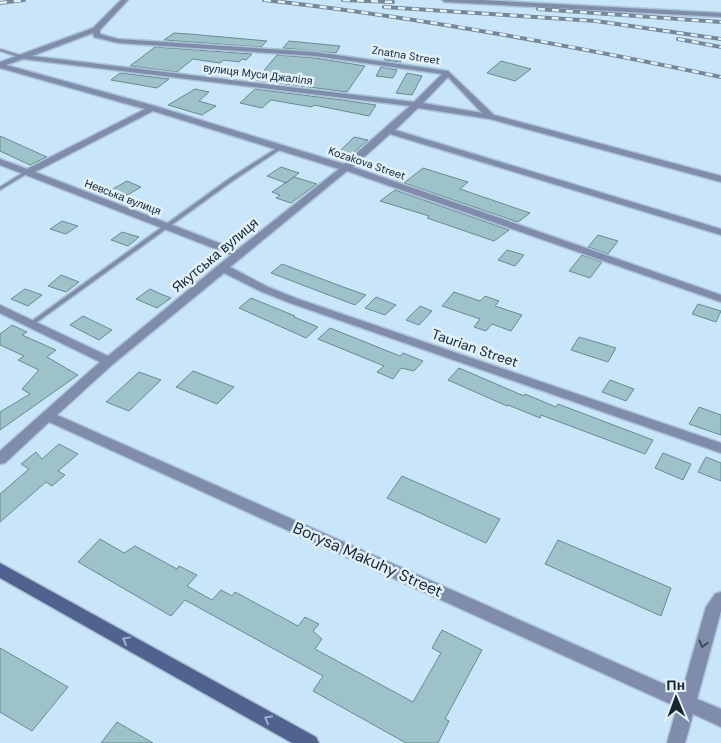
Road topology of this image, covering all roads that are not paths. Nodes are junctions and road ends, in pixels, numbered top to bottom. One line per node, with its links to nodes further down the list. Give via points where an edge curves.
1 (125, 0): 4 (street)
2 (445, 0): 3 (street)
3 (721, 15)
4 (96, 30): 6 (street); 8 (street, Znatna Street, via 97,35 118,41 315,54)
5 (0, 50): 6 (lane)
6 (22, 57): 7 (street); 9 (street, вулиця Муси Джаліля)
7 (0, 65): 10 (street, Kozakova Street)
8 (448, 73): 9 (street, Якутська вулиця); 11 (street, Znatna Street)
9 (418, 106): 11 (street, вулиця Муси Джаліля); 12 (street, Якутська вулиця)
10 (152, 108): 13 (street, Kozakova Street); 16 (street)
11 (490, 117): 17 (street)
12 (389, 131): 15 (street, Якутська вулиця); 20 (street)
13 (282, 147): 15 (street, Kozakova Street); 19 (lane)
14 (0, 162): 16 (street, Невська вулиця)
15 (347, 168): 21 (street, Якутська вулиця); 23 (street, Kozakova Street)
16 (26, 173): 18 (lane); 19 (street, Невська вулиця)
17 (721, 179)
18 (0, 189)
19 (166, 227): 21 (street, Невська вулиця); 25 (lane)
20 (721, 232)
21 (238, 254): 22 (street, Якутська вулиця)
22 (223, 268): 26 (street, Якутська вулиця); 28 (street, Taurian Street, via 294,301)
23 (721, 299)
24 (0, 309): 25 (street)
25 (31, 324): 26 (street)
26 (109, 361): 27 (street, Якутська вулиця)
27 (48, 416): 29 (street, Якутська вулиця); 32 (street, Borysa Makuhy Street)
28 (721, 448)
29 (0, 458)
30 (0, 570): 34 (main road, one-way to 30)
31 (721, 599): 32 (street, one-way to 32, via 714,607)
32 (687, 703): 33 (street, Borysa Makuhy Street); 35 (street)
33 (721, 718)
34 (310, 743)
35 (676, 743)

